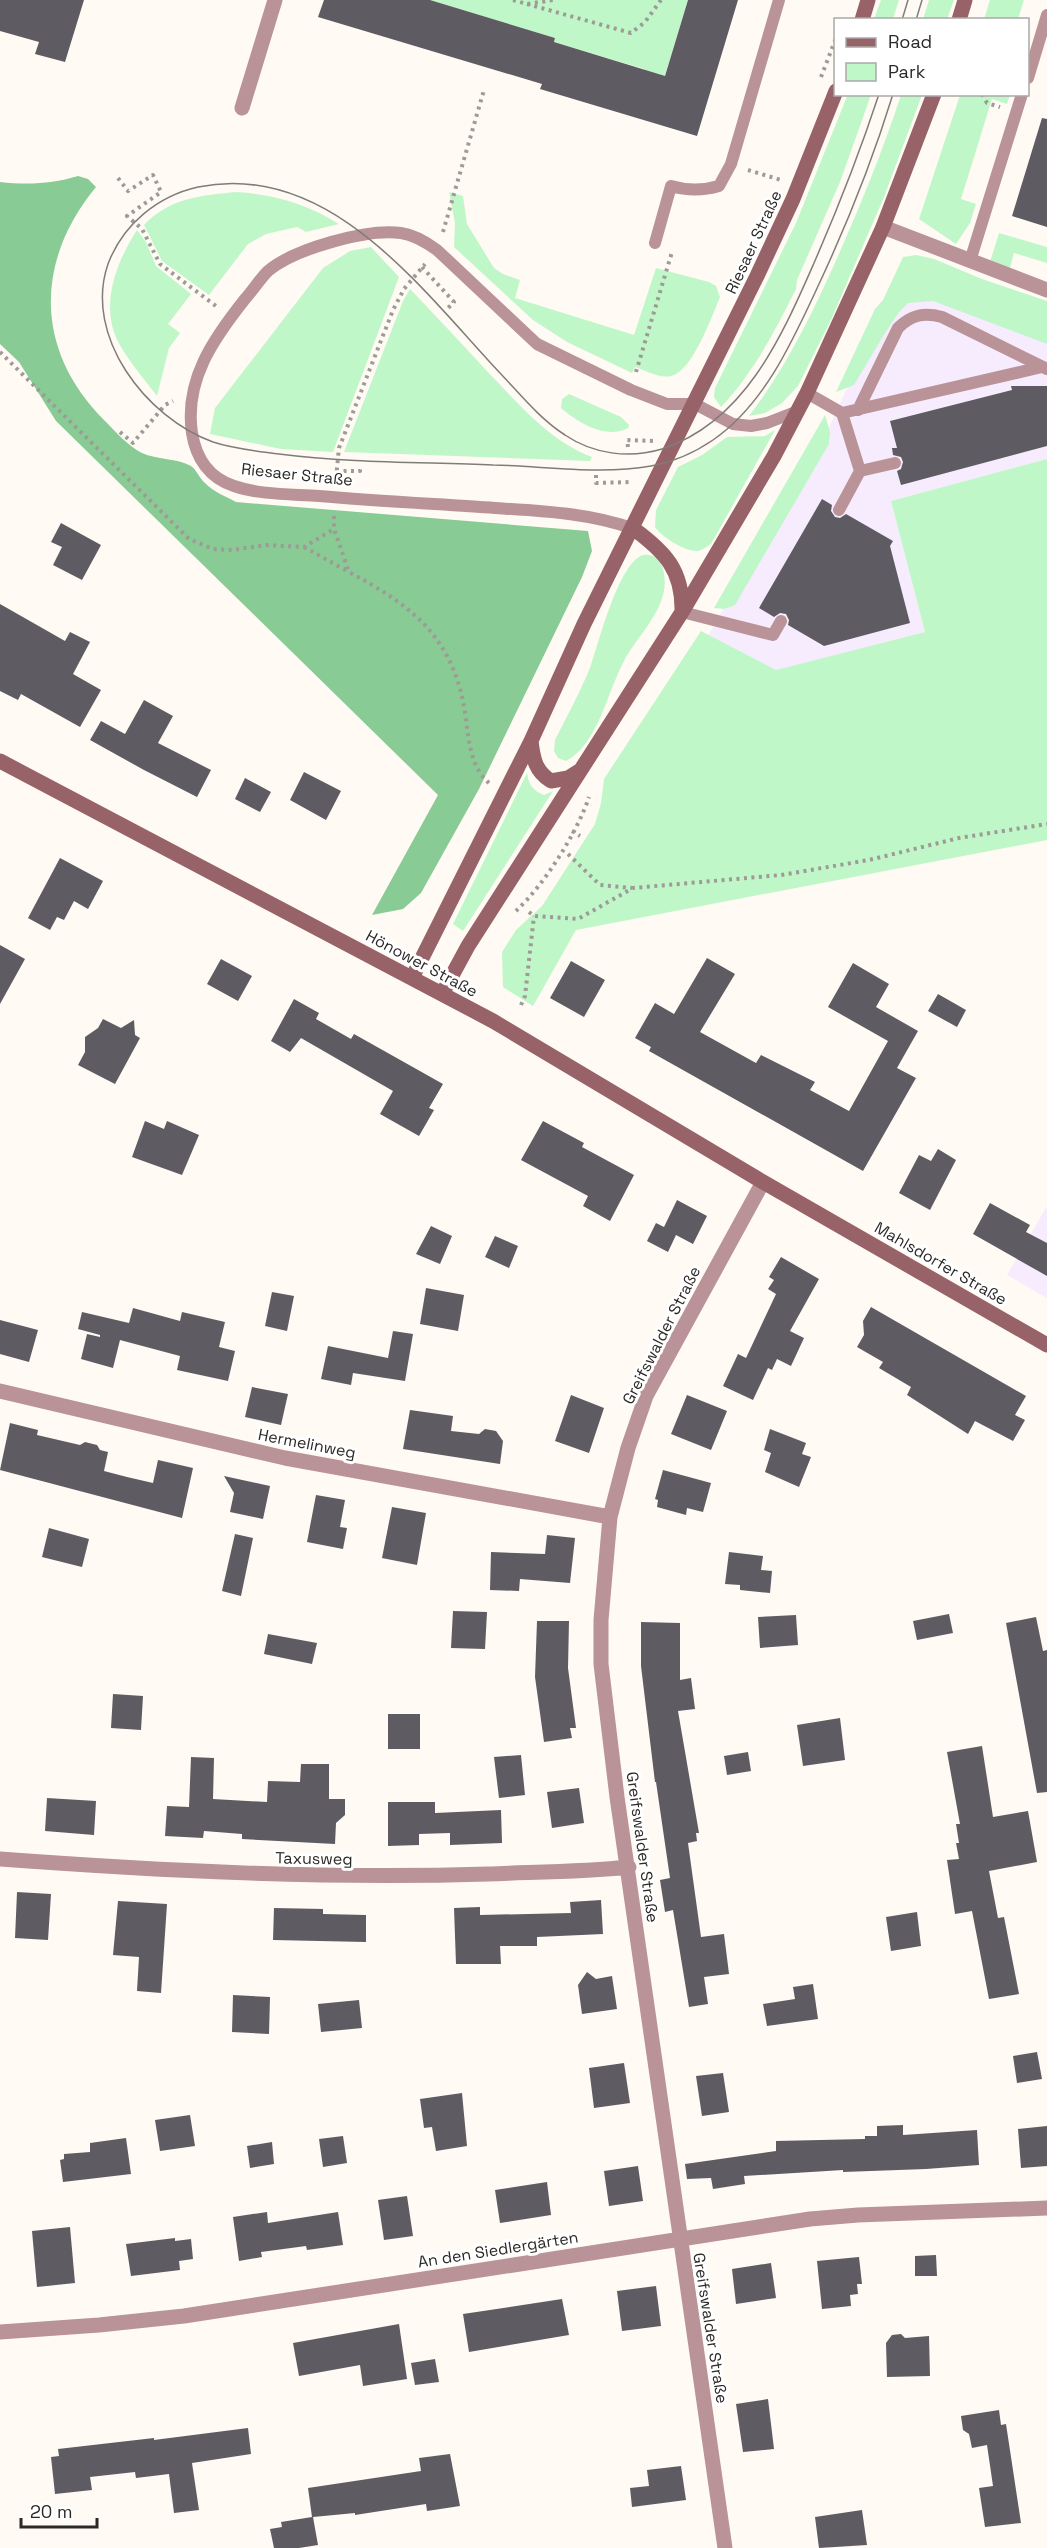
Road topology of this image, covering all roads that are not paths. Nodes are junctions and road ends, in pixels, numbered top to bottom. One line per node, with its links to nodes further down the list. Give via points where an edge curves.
1 (275, 0): 12 (street)
2 (779, 0): 14 (lane, via 731,165 719,186 705,190 670,186)
3 (868, 0): 6 (main road)
4 (965, 0): 7 (main road)
5 (1047, 15): 8 (lane)
6 (863, 18)
7 (960, 18)
8 (1029, 75)
9 (834, 96): 19 (main road, Riesaer Straße, via 793,199)
10 (933, 96): 13 (main road)
11 (1021, 96): 15 (lane)
12 (242, 108)
13 (883, 227): 15 (street); 18 (main road)
14 (655, 243)
15 (970, 261): 16 (street)
16 (1047, 290)
17 (1045, 368): 20 (lane); 20 (lane, via 942,317 923,314 898,328)
18 (807, 393): 21 (main road); 22 (lane)
19 (695, 404): 21 (lane, Riesaer Straße, via 732,424 751,426); 26 (main road, Riesaer Straße); 26 (lane, Riesaer Straße, via 667,404 537,344 437,250 420,238 387,231 292,256 268,272 231,317 200,364 191,394 197,453 205,468 234,486 531,511 594,518)
20 (858, 410): 22 (lane)
21 (798, 411): 27 (main road)
22 (842, 413): 24 (lane)
23 (895, 463): 24 (lane)
24 (860, 471): 25 (lane)
25 (839, 510)
26 (634, 529): 27 (main road, via 669,560 680,583); 29 (main road, Riesaer Straße)
27 (682, 612): 28 (lane, via 773,635); 31 (main road)
28 (781, 621)
29 (531, 741): 31 (main road, via 538,770 551,780 567,778); 32 (main road, Riesaer Straße)
30 (0, 761): 32 (main road, Hönower Straße)
31 (581, 770): 33 (main road, via 468,946)
32 (412, 978): 33 (main road, Hönower Straße)
33 (442, 994): 34 (main road, Hönower Straße)
34 (763, 1182): 35 (main road, Hönower Straße); 38 (street, Greifswalder Straße, via 646,1396)
35 (818, 1213): 36 (main road, Mahlsdorfer Straße)
36 (1047, 1345)
37 (0, 1391): 38 (street, Hermelinweg, via 285,1458)
38 (610, 1517): 40 (street, Greifswalder Straße, via 603,1582 602,1664)
39 (0, 1859): 40 (street, Taxusweg, via 270,1875 400,1877)
40 (629, 1867): 42 (street, Greifswalder Straße)
41 (1047, 2208): 42 (street, An den Siedlergärten, via 850,2216)
42 (679, 2239): 43 (street, An den Siedlergärten, via 184,2316); 44 (street, Greifswalder Straße)
43 (0, 2332)
44 (725, 2548)

